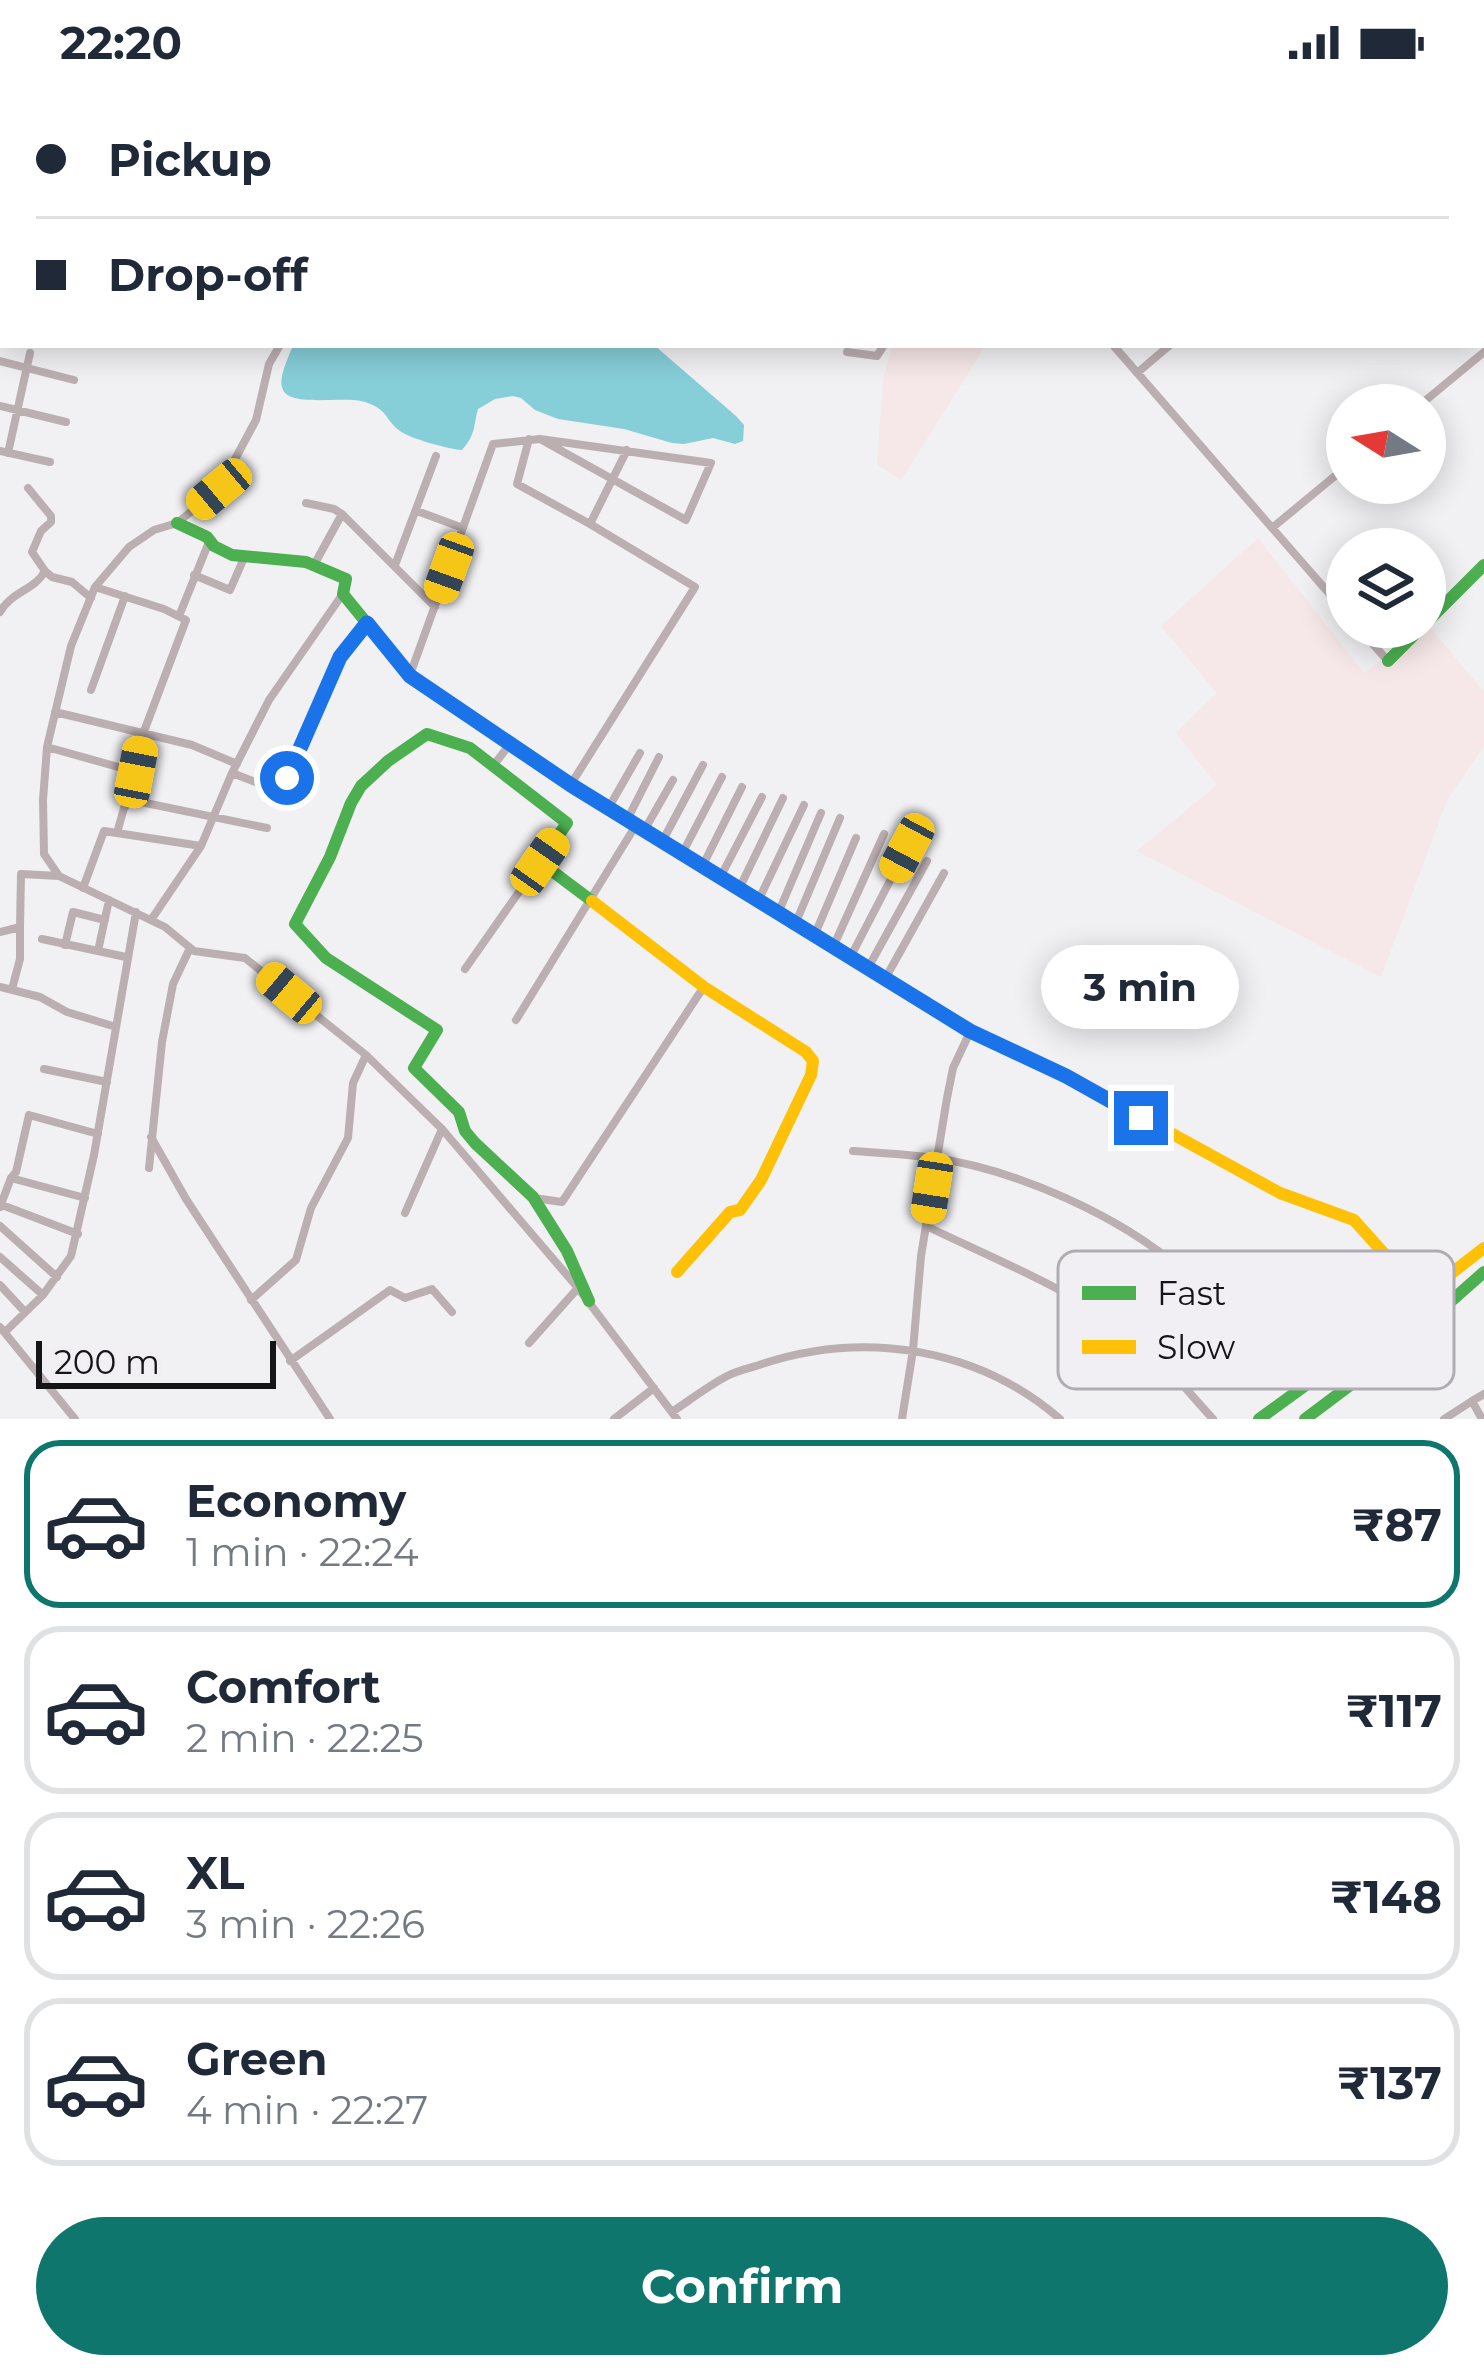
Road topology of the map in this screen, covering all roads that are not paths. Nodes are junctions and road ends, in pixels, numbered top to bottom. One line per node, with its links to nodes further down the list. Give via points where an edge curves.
1 (278, 348): 28 (street, via 256,420 219,489)
2 (882, 348): 5 (street, via 877,356)
3 (1116, 348): 10 (street)
4 (1166, 348): 10 (street)
5 (847, 352)
6 (1484, 352): 12 (street)
7 (29, 353): 9 (street)
8 (0, 361): 9 (street)
9 (27, 367): 11 (street); 14 (street)
10 (1137, 373): 30 (street)
11 (74, 380)
12 (1445, 384)
13 (0, 406): 14 (street)
14 (17, 410): 15 (street); 19 (street)
15 (66, 422)
16 (529, 439): 17 (street); 29 (street, via 517,484); 31 (street, via 493,444)
17 (540, 439): 18 (street); 22 (street)
18 (627, 450): 22 (street); 22 (street, via 711,463 686,520)
19 (4, 452): 21 (street)
20 (436, 456): 26 (street)
21 (50, 462)
22 (613, 479): 29 (street)
23 (1326, 483): 30 (street)
24 (28, 488): 37 (street, via 51,516 32,548)
25 (306, 503): 27 (street)
26 (417, 511): 31 (street); 35 (street)
27 (342, 514): 34 (street); 35 (street)
28 (177, 524): 32 (main road); 39 (street, via 129,548)
29 (590, 524): 66 (street, via 695,587)
30 (1272, 527): 40 (street)
31 (463, 528): 45 (street)
32 (209, 542): 33 (main road); 38 (street)
33 (244, 558): 34 (main road); 38 (street, via 230,590)
34 (314, 565): 41 (main road, via 346,580)
35 (395, 565): 45 (street)
36 (1484, 565): 44 (main road)
37 (45, 571): 43 (street); 46 (street)
38 (194, 575): 47 (street)
39 (95, 587): 42 (street); 43 (street)
40 (1326, 590)
41 (343, 593): 48 (main road); 62 (street, via 269,700)
42 (124, 596): 47 (street); 53 (street)
43 (91, 598): 54 (street)
44 (1446, 604)
45 (435, 607): 52 (street)
46 (0, 612)
47 (179, 616): 55 (street, via 186,620)
48 (367, 623): 52 (main road); 62 (street, via 340,657 287,778 258,782)
49 (1377, 648): 51 (street)
50 (1401, 648): 51 (main road)
51 (1388, 661)
52 (410, 676): 56 (main road)
53 (91, 690)
54 (55, 712): 55 (street); 57 (street)
55 (143, 734): 62 (street, via 192,745); 63 (street)
56 (510, 744): 61 (street); 66 (main road)
57 (47, 747): 63 (street); 84 (street)
58 (640, 753): 72 (street)
59 (659, 757): 76 (street)
60 (703, 765): 81 (street)
61 (493, 766): 87 (main road, via 567,823); 132 (main road, via 470,748 427,734 379,770 356,793 295,924 326,958 436,1030 414,1068)
62 (234, 768): 74 (street)
63 (136, 772): 70 (street)
64 (722, 777): 85 (street)
65 (673, 780): 76 (street)
66 (571, 785): 72 (main road)
67 (742, 787): 88 (street)
68 (762, 797): 92 (street)
69 (783, 798): 94 (street)
70 (131, 800): 74 (street); 78 (street)
71 (805, 805): 97 (street)
72 (608, 808): 76 (main road)
73 (821, 813): 99 (street)
74 (215, 818): 77 (street); 82 (street)
75 (840, 818): 102 (street)
76 (636, 825): 81 (main road); 96 (street)
77 (267, 828)
78 (117, 833): 82 (street); 93 (street, via 104,831)
79 (884, 834): 108 (street)
80 (856, 838): 105 (street)
81 (662, 842): 85 (main road)
82 (201, 846): 101 (street)
83 (907, 848): 112 (street)
84 (44, 854): 90 (street); 91 (street)
85 (682, 854): 88 (main road)
86 (927, 861): 113 (street)
87 (540, 862): 96 (main road); 114 (street)
88 (702, 866): 92 (main road)
89 (944, 873): 115 (street)
90 (41, 875): 91 (street); 103 (street, via 21,874)
91 (59, 876): 93 (street)
92 (720, 877): 94 (main road)
93 (83, 888): 95 (street)
94 (739, 889): 97 (main road)
95 (109, 900): 98 (street); 100 (street)
96 (588, 900): 116 (main road); 119 (street)
97 (758, 901): 99 (main road)
98 (136, 912): 101 (street); 111 (street)
99 (778, 913): 102 (main road)
100 (105, 920): 107 (street, via 73,912); 110 (street)
101 (151, 920): 109 (street)
102 (796, 924): 105 (main road)
103 (20, 927): 104 (street); 118 (street)
104 (0, 932)
105 (814, 935): 108 (main road)
106 (42, 939): 107 (street)
107 (65, 945): 110 (street)
108 (833, 946): 112 (main road)
109 (190, 948): 122 (street, via 245,958); 127 (street, via 173,984)
110 (98, 952): 111 (street)
111 (126, 957): 120 (street)
112 (850, 957): 113 (main road)
113 (868, 968): 115 (main road)
114 (465, 969)
115 (885, 979): 121 (main road)
116 (704, 986): 132 (street, via 562,1202); 143 (main road, via 813,1060 761,1180)
117 (0, 987): 118 (street)
118 (11, 989): 120 (street)
119 (516, 1021)
120 (116, 1027): 124 (street)
121 (970, 1031): 129 (street, via 953,1068); 141 (main road, via 1280,1193 1354,1220)
122 (366, 1055): 125 (street); 152 (street, via 353,1083 348,1138 311,1208 296,1260)
123 (44, 1069): 124 (street)
124 (107, 1082): 126 (street)
125 (442, 1129): 135 (street); 148 (street)
126 (98, 1134): 131 (street, via 29,1114); 133 (street)
127 (151, 1137): 130 (street); 152 (street)
128 (853, 1151): 129 (street)
129 (937, 1159): 137 (street); 140 (street, via 1027,1183)
130 (149, 1168)
131 (11, 1178): 133 (street); 134 (street)
132 (533, 1197): 153 (main road)
133 (85, 1198): 138 (street)
134 (1, 1206): 138 (street)
135 (405, 1213)
136 (0, 1226): 146 (street)
137 (926, 1226): 149 (street); 158 (street)
138 (78, 1234): 146 (street)
139 (1484, 1247): 144 (main road)
140 (1156, 1251)
141 (1382, 1251)
142 (0, 1257): 150 (street)
143 (677, 1272)
144 (1454, 1272)
145 (1484, 1272): 151 (main road)
146 (57, 1277): 150 (street)
147 (0, 1285): 154 (street)
148 (578, 1288): 153 (street); 157 (street)
149 (1058, 1290)
150 (43, 1295): 154 (street)
151 (1454, 1299)
152 (251, 1300): 159 (street)
153 (589, 1301): 160 (street)
154 (25, 1312): 156 (street)
155 (452, 1312): 159 (street, via 432,1289 405,1298 389,1290)
156 (2, 1330): 168 (street)
157 (529, 1343)
158 (913, 1349): 167 (street, via 796,1353 728,1375); 171 (street); 172 (street, via 992,1374)
159 (290, 1361): 169 (street)
160 (654, 1388): 167 (street); 170 (street)
161 (1185, 1389): 173 (street)
162 (1302, 1389): 164 (main road)
163 (1345, 1389): 175 (main road)
164 (1299, 1391): 174 (main road)
165 (1484, 1394): 166 (street)
166 (1472, 1401): 176 (street); 177 (street)
167 (675, 1415)
168 (74, 1419)
169 (330, 1419)
170 (614, 1419)
171 (902, 1419)
172 (1060, 1419)
173 (1213, 1419)
174 (1258, 1419)
175 (1305, 1419)
176 (1444, 1419)
177 (1481, 1419)

